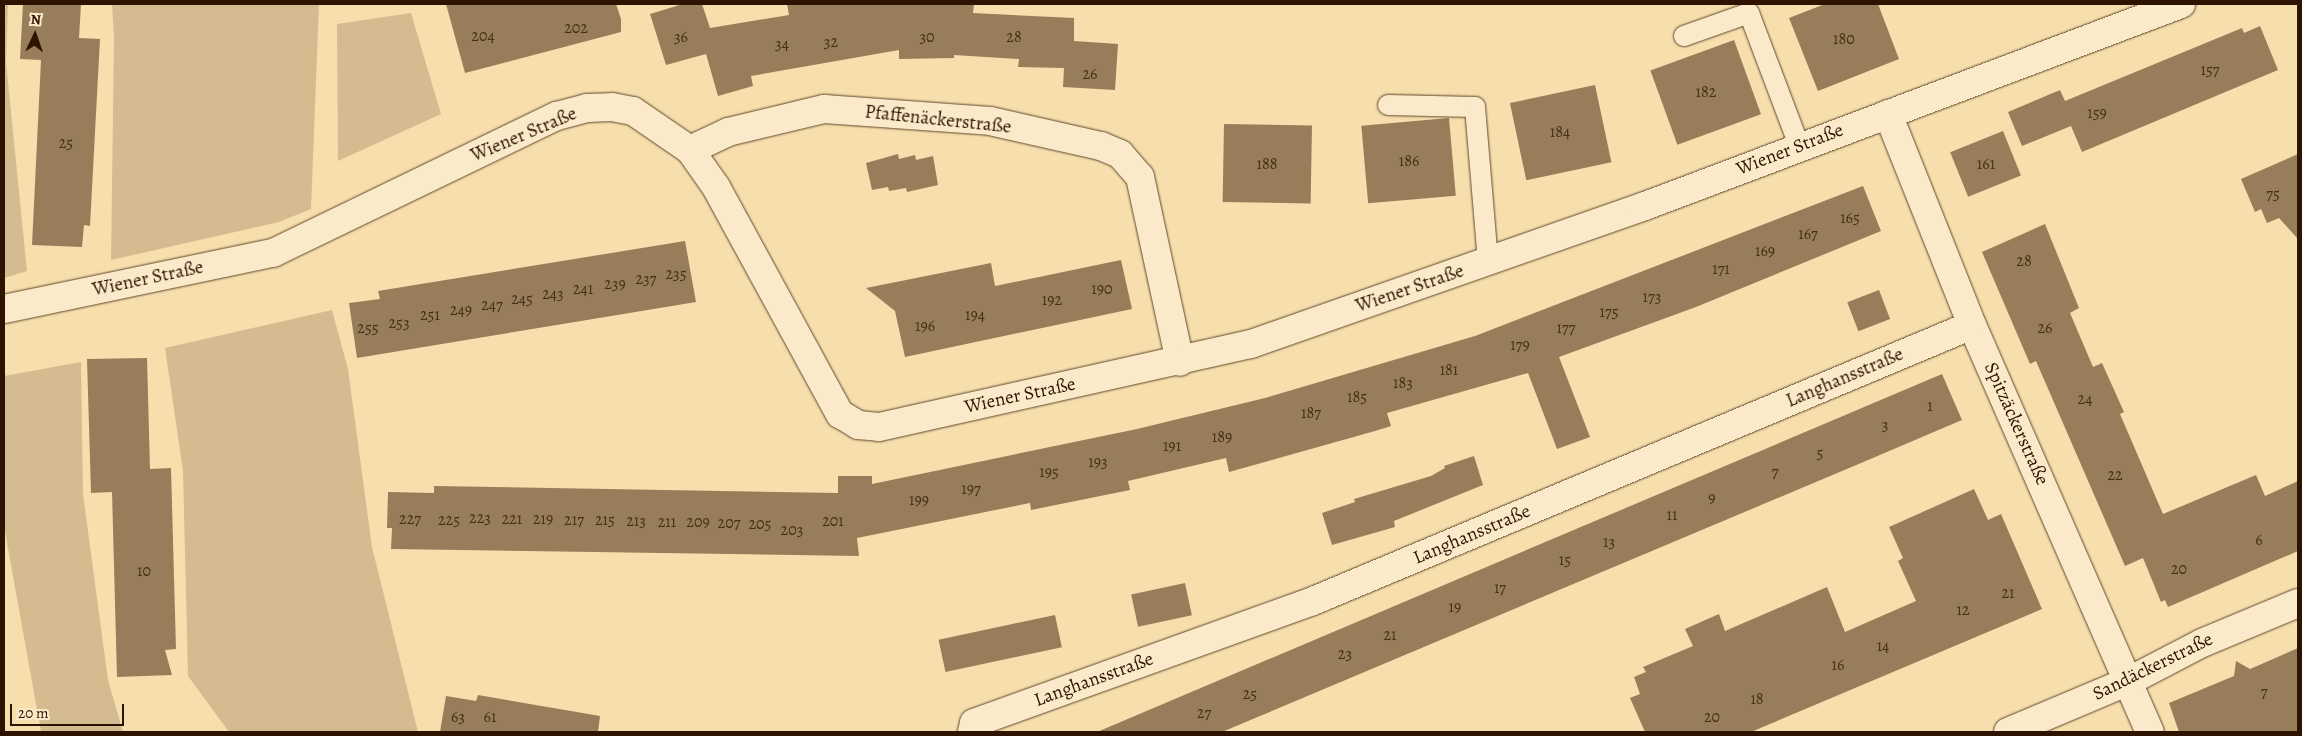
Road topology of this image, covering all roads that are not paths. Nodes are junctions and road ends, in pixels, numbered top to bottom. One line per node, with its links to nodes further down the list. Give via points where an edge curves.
1 (2181, 4): 4 (street, Wiener Straße)
2 (1684, 36): 5 (lane, via 1749,13)
3 (1388, 105): 7 (lane, via 1475,107)
4 (1888, 114): 5 (street, Wiener Straße); 9 (street, Spitzäckerstraße)
5 (1799, 145): 7 (street, Wiener Straße, via 1646,206)
6 (690, 150): 8 (street, Wiener Straße, via 633,111 587,108 557,116 273,253); 10 (street, Wiener Straße, via 716,187 840,414 858,425 879,426); 10 (street, Pfaffenäckerstraße, via 728,132 824,109 990,121 1101,146 1120,154 1140,177)
7 (1488, 261): 10 (street, Wiener Straße, via 1251,344)
8 (4, 309)
9 (1972, 325): 12 (street, Spitzäckerstraße); 13 (street, Langhansstraße, via 1313,601 974,723)
10 (1180, 362)
11 (2298, 603): 12 (street, Sandäckerstraße, via 2202,643)
12 (2129, 681): 14 (street, Sandäckerstraße); 15 (street, Spitzäckerstraße)
13 (972, 732)
14 (2008, 732)
15 (2150, 732)

